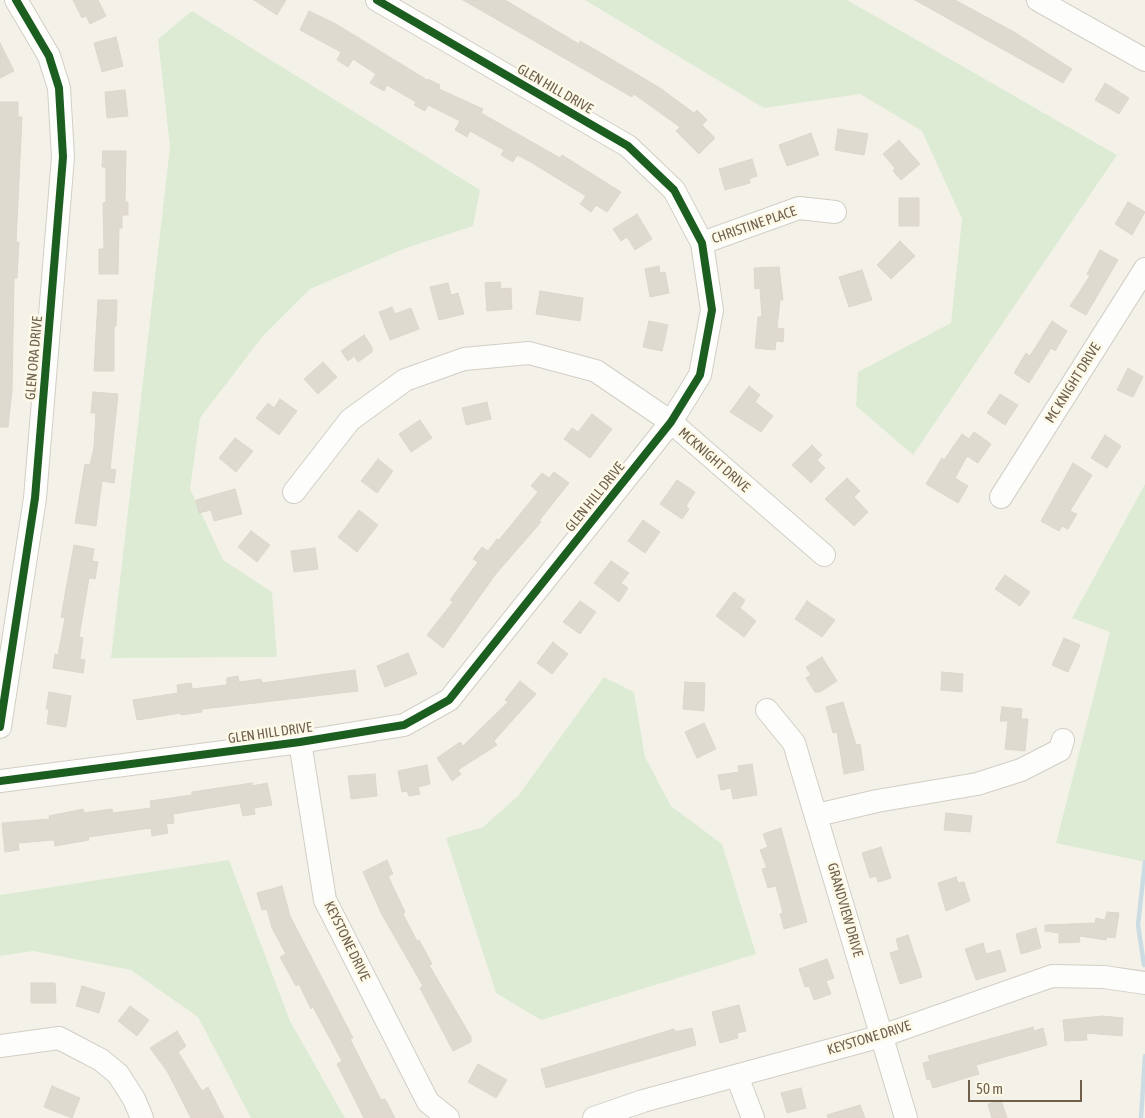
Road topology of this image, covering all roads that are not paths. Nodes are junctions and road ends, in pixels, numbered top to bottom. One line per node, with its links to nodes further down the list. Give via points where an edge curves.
1 (16, 0): 13 (street, GLEN ORA DRIVE, via 49,56 59,88 63,157 35,498)
2 (377, 0): 6 (street, GLEN HILL DRIVE, via 628,146 674,190)
3 (1038, 0): 4 (street)
4 (1145, 60)
5 (836, 212): 6 (street, CHRISTINE PLACE, via 799,208)
6 (702, 242): 8 (street, GLEN HILL DRIVE, via 712,310 700,374)
7 (1145, 269): 10 (street, MC KNIGHT DRIVE)
8 (671, 422): 9 (street, MCKNIGHT DRIVE, via 596,371 529,353 464,359 405,380 350,420); 11 (street, MCKNIGHT DRIVE); 15 (street, GLEN HILL DRIVE, via 449,700 404,725)
9 (294, 492)
10 (1001, 496)
11 (824, 555)
12 (767, 710): 17 (street, GRANDVIEW DRIVE, via 794,743)
13 (0, 727)
14 (1063, 740): 17 (street, via 1060,750 1021,770 977,784)
15 (300, 742): 16 (street, GLEN HILL DRIVE); 24 (street, KEYSTONE DRIVE, via 325,900 428,1102)
16 (0, 781)
17 (817, 815): 19 (street, GRANDVIEW DRIVE)
18 (1145, 984): 19 (street, KEYSTONE DRIVE, via 1104,977 1052,976)
19 (882, 1036): 21 (street, KEYSTONE DRIVE); 27 (street, GRANDVIEW DRIVE)
20 (0, 1046): 23 (street, via 59,1038 101,1060 118,1074)
21 (737, 1076): 22 (street, KEYSTONE DRIVE); 26 (street)
22 (641, 1110): 25 (street, KEYSTONE DRIVE)
23 (142, 1118)
24 (448, 1118)
25 (594, 1118)
26 (753, 1118)
27 (906, 1118)

